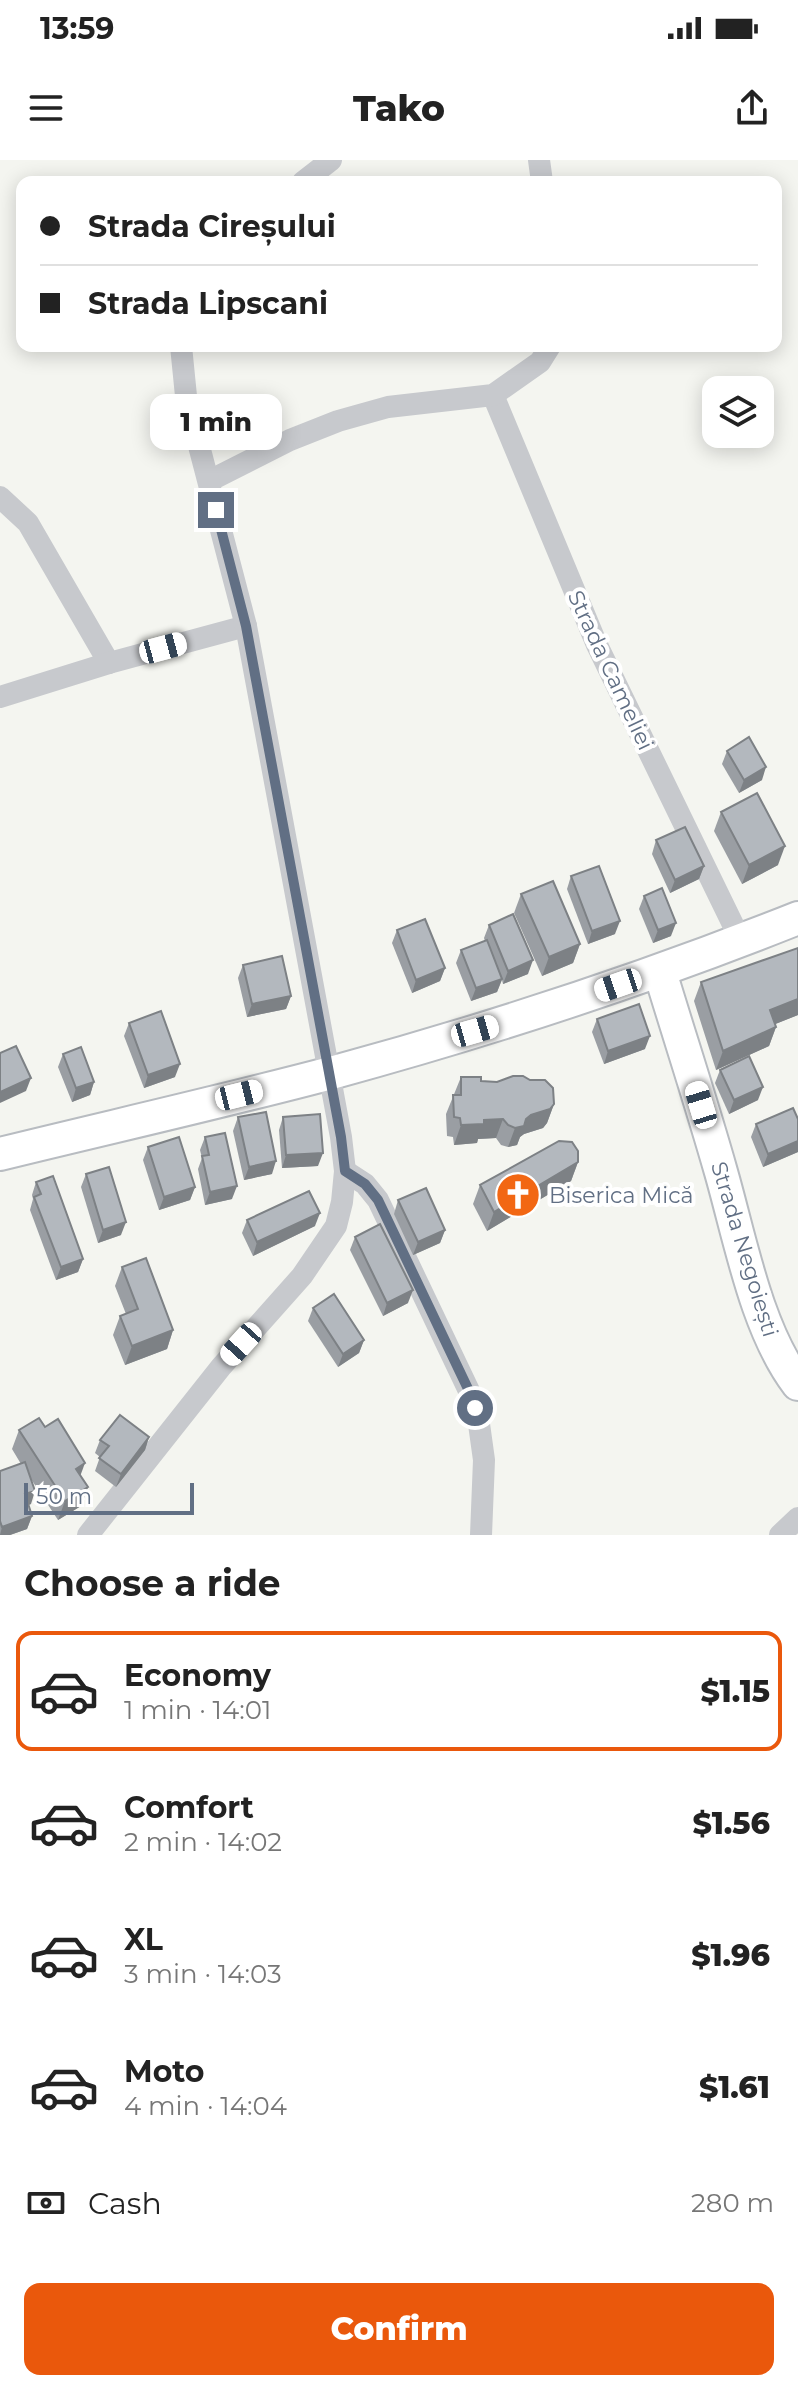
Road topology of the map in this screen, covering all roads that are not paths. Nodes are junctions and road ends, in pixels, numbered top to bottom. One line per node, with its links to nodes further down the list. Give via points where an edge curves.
1 (331, 160): 2 (street)
2 (311, 176)
3 (182, 352): 6 (street, via 186,396)
4 (546, 352): 5 (street)
5 (493, 395): 6 (street, via 388,407 338,421); 12 (street, Strada Cameliei, via 597,645)
6 (209, 481): 8 (street)
7 (0, 497): 9 (street, via 28,523)
8 (246, 626): 9 (street); 14 (street)
9 (109, 663): 10 (street)
10 (0, 697)
11 (798, 918): 12 (main road)
12 (741, 941): 13 (main road)
13 (660, 972): 14 (main road); 17 (main road, Strada Negoiești, via 758,1300 773,1343)
14 (329, 1073): 15 (main road); 16 (street)
15 (0, 1154)
16 (345, 1171): 19 (street, via 336,1226 302,1276 221,1367); 20 (street, via 378,1200 470,1393 484,1460)
17 (798, 1384)
18 (798, 1518): 21 (street)
19 (88, 1535)
20 (481, 1535)
21 (780, 1535)

